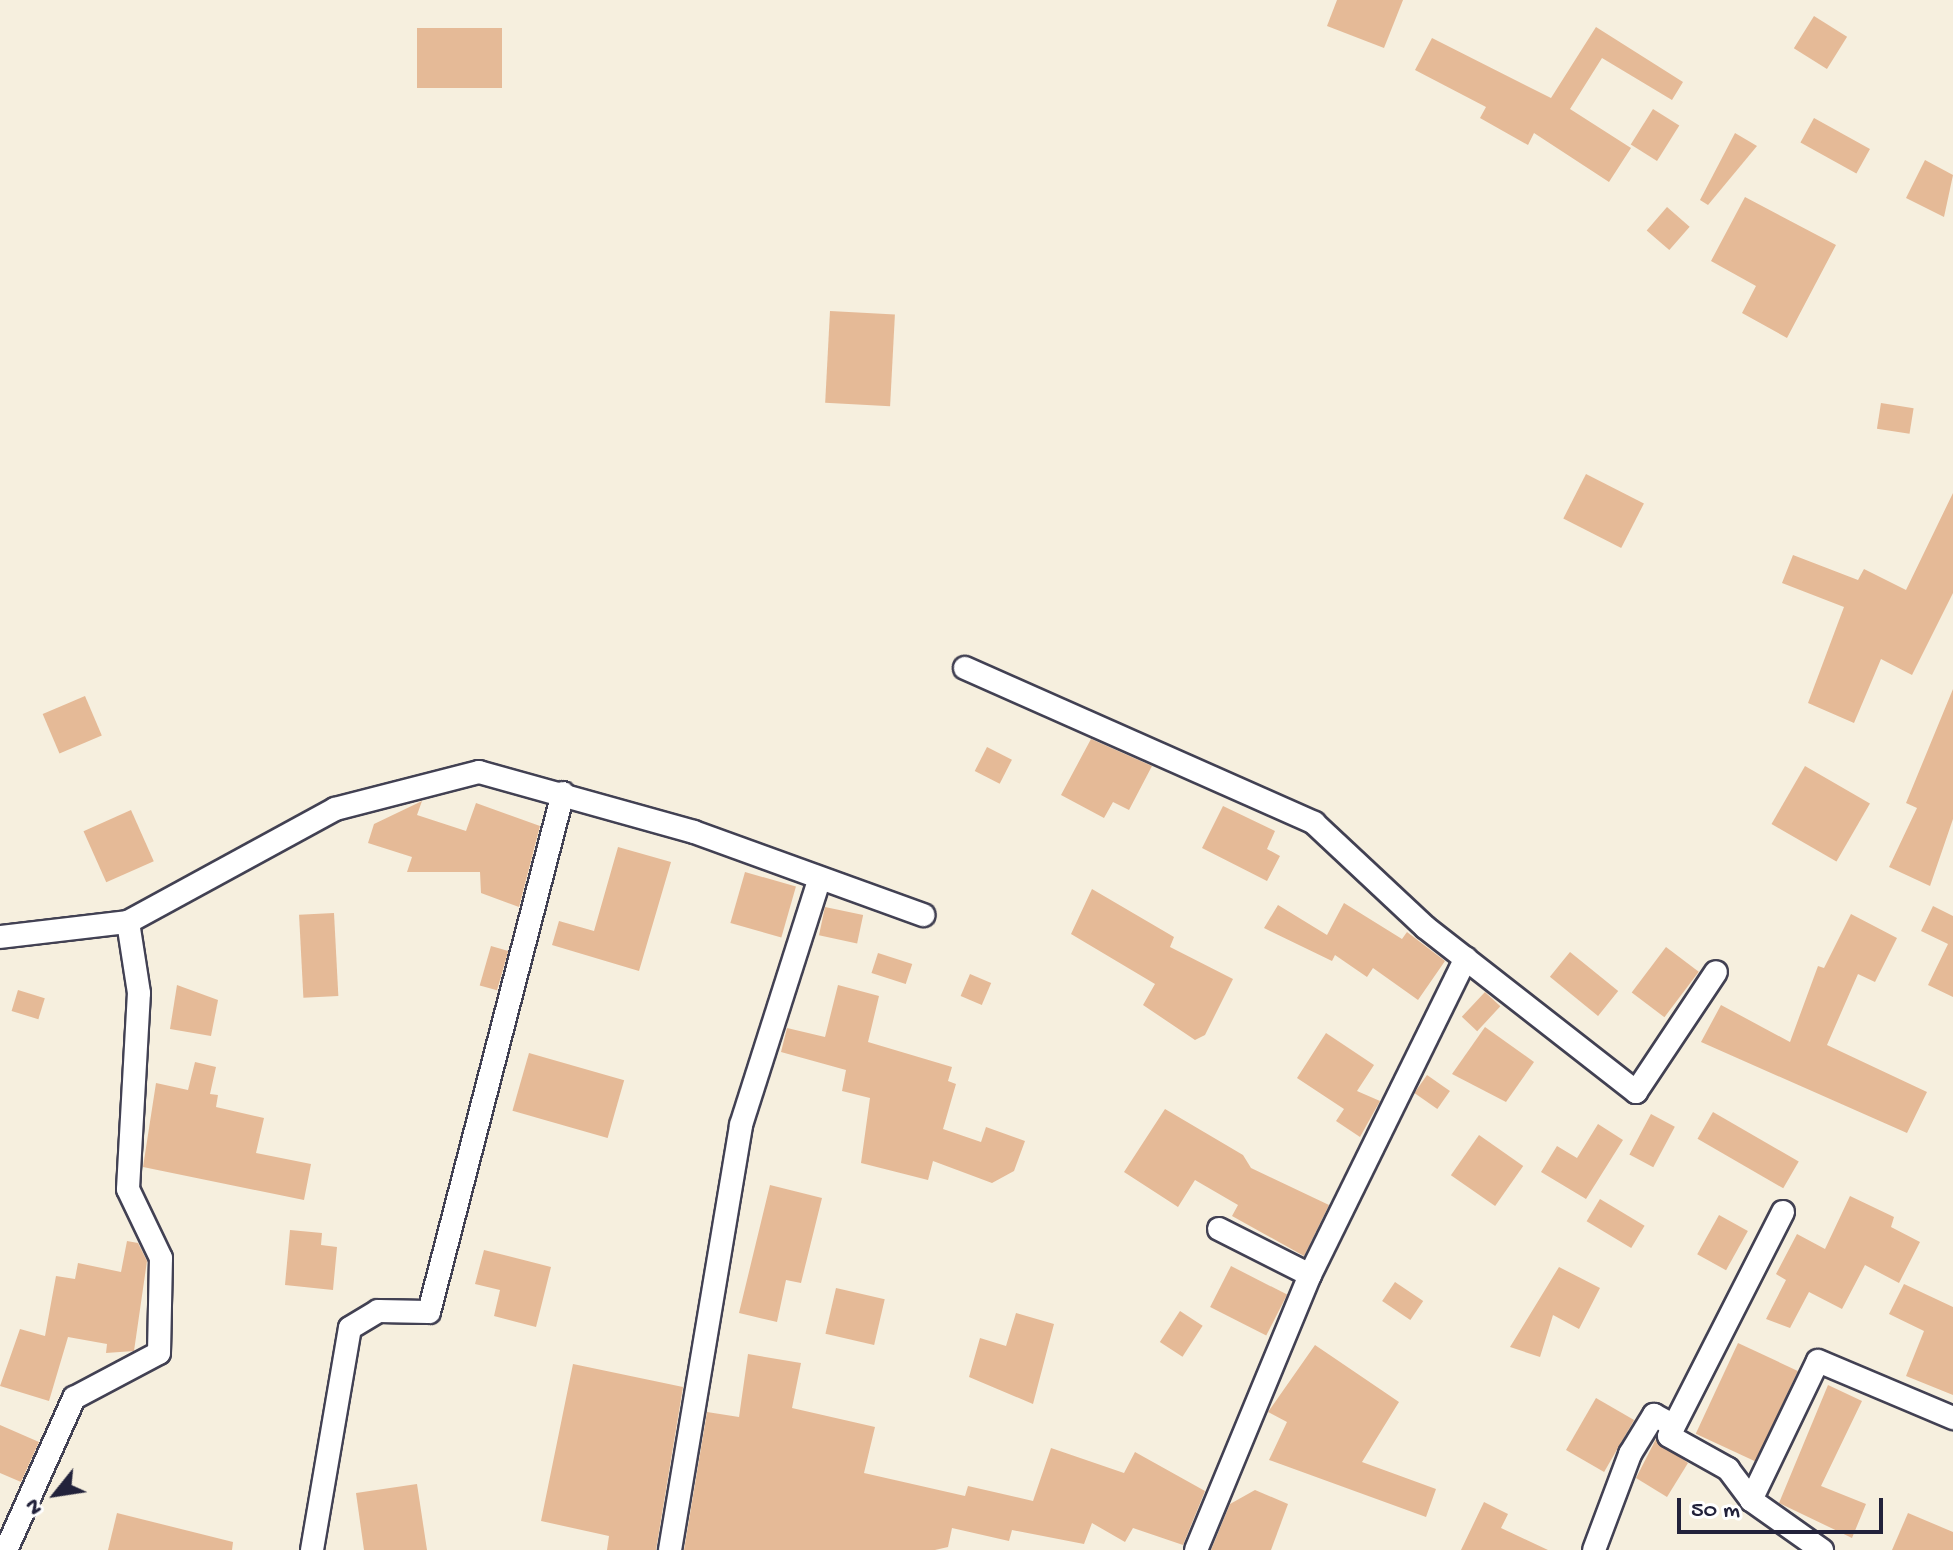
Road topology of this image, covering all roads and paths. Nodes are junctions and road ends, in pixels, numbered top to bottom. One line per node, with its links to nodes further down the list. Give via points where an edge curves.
1 (965, 668): 7 (street, via 1314,823)
2 (563, 793): 3 (street); 5 (street, via 479,772 441,776 335,809); 16 (street, via 429,1312 378,1311 350,1328)
3 (819, 880): 4 (street); 17 (street, via 741,1125)
4 (923, 915)
5 (128, 922): 6 (street); 15 (street, via 139,993 128,1189 161,1258 159,1353 74,1398)
6 (0, 937)
7 (1466, 958): 8 (street, via 1636,1092); 11 (street)
8 (1716, 972)
9 (1783, 1212): 13 (street)
10 (1219, 1229): 11 (street)
11 (1310, 1275): 18 (street)
12 (1953, 1418): 14 (street, via 1818,1361)
13 (1673, 1425): 14 (street, via 1669,1436 1728,1469); 19 (street, via 1654,1415 1630,1454)
14 (1751, 1500): 20 (street)
15 (6, 1550)
16 (312, 1550)
17 (670, 1550)
18 (1196, 1550)
19 (1594, 1550)
20 (1822, 1550)

